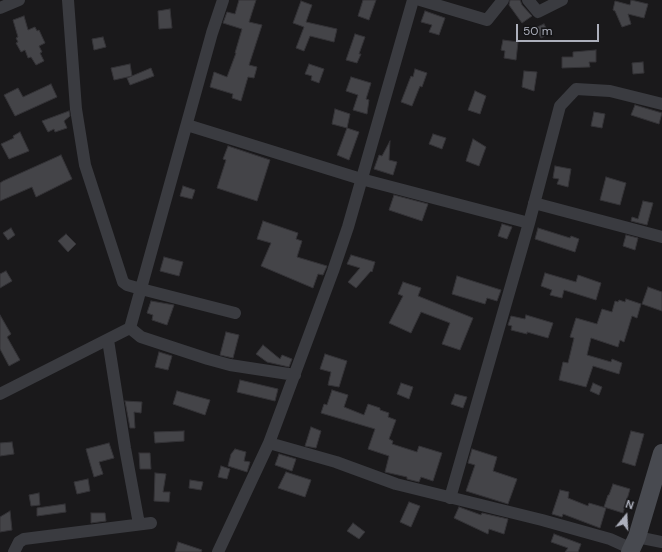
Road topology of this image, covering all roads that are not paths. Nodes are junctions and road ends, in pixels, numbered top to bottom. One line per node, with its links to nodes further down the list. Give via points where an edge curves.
1 (68, 0): 16 (street, via 76,109 85,165 123,282)
2 (223, 0): 11 (street)
3 (414, 0): 12 (street)
4 (420, 0): 5 (street, via 487,20)
5 (503, 0)
6 (528, 0): 7 (street, via 538,12)
7 (562, 0)
8 (15, 1): 9 (street)
9 (0, 8)
10 (662, 104): 13 (street, via 610,91 576,90 560,106)
11 (187, 124): 12 (street); 16 (street)
12 (361, 179): 14 (street); 20 (street, via 348,227)
13 (534, 202): 14 (street); 15 (street)
14 (529, 223): 24 (street)
15 (662, 237)
16 (141, 289): 17 (street); 18 (street)
17 (235, 313)
18 (130, 328): 19 (street); 20 (street, via 141,337 230,365)
19 (108, 340): 21 (street); 26 (street)
20 (295, 375): 22 (street)
21 (0, 394)
22 (269, 443): 24 (street, via 336,462 396,484); 30 (street)
23 (662, 453): 28 (street)
24 (450, 498): 28 (street)
25 (151, 523): 26 (street)
26 (139, 524): 29 (street, via 24,539 19,542)
27 (662, 542): 28 (street)
28 (633, 546)
29 (14, 552)
30 (218, 552)

